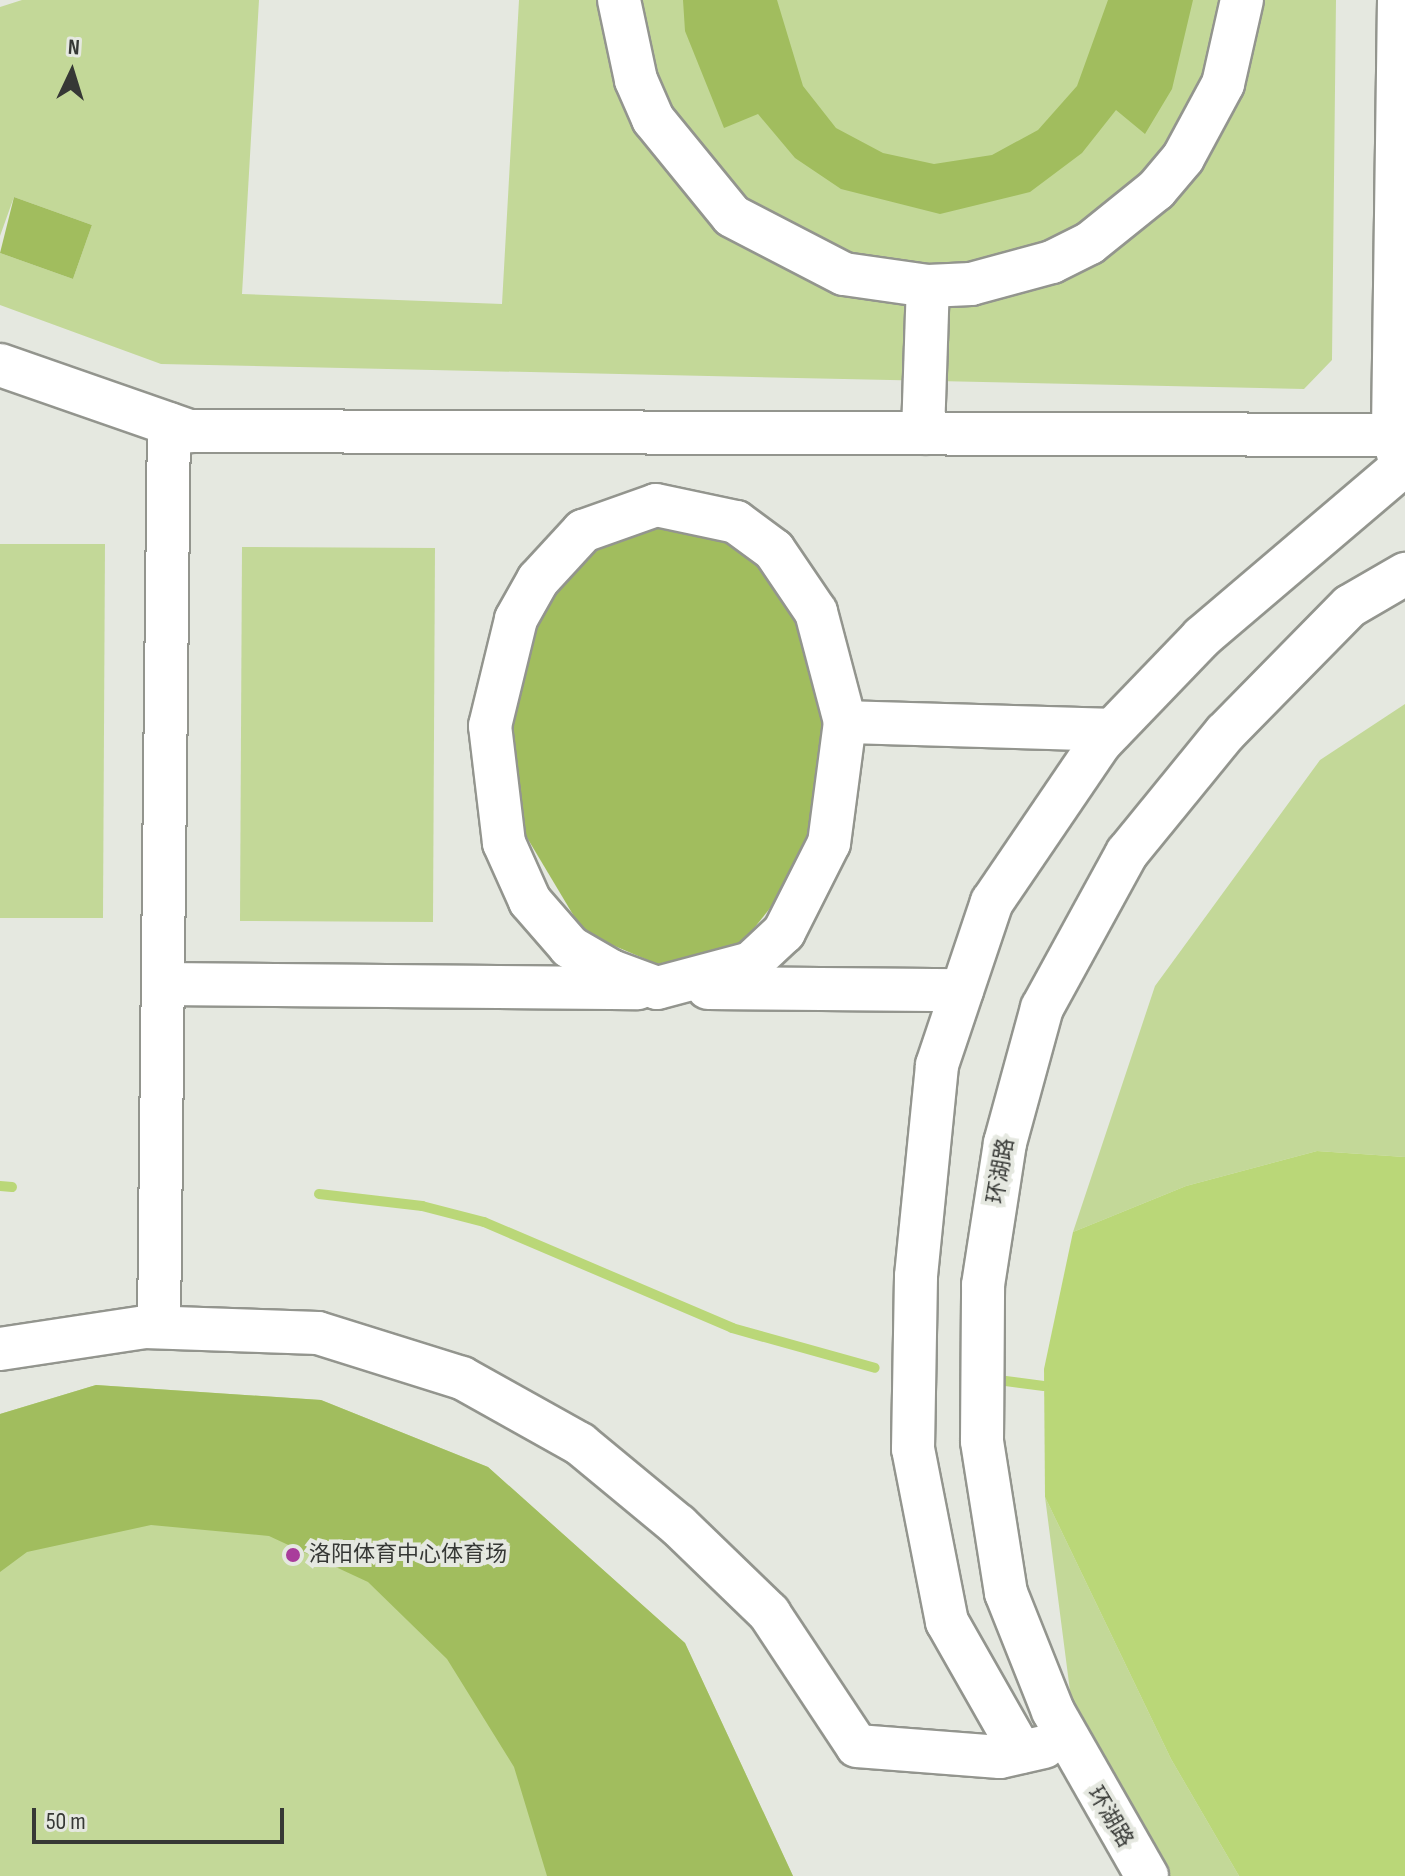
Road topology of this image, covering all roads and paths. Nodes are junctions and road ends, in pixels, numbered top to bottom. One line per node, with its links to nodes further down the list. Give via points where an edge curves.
1 (619, 0): 4 (street, via 636,80 653,119 732,216 844,274)
2 (1242, 0): 4 (street, via 1223,84 1183,158 1156,190 1090,243 1052,262 971,284)
3 (1399, 0): 8 (street)
4 (928, 286): 7 (street)
5 (0, 365): 6 (street)
6 (169, 424): 7 (street, via 190,431); 12 (street)
7 (923, 433): 8 (street)
8 (1401, 454): 11 (street, via 1202,637)
9 (1405, 574): 17 (street, 环湖路, via 1350,606 1225,733 1127,853 1042,1008 1005,1143 983,1285 982,1441 1006,1593)
10 (845, 722): 11 (street); 13 (street, via 829,843 784,932 751,963); 13 (street, via 827,643 801,583 774,550 736,522 656,505 617,515 583,531 538,580 516,619 490,726 504,843 530,901 570,947)
11 (1112, 730): 14 (street, via 992,902)
12 (163, 984): 13 (street); 15 (street)
13 (657, 988): 14 (street)
14 (962, 990): 18 (street, via 937,1065 916,1276 913,1449 947,1622)
15 (159, 1327): 16 (street); 18 (street, via 318,1333 462,1378 580,1444 678,1525 769,1613 857,1746 1000,1757)
16 (0, 1349)
17 (1068, 1742): 18 (street); 19 (street, 环湖路)
18 (1021, 1752)
19 (1147, 1876)

